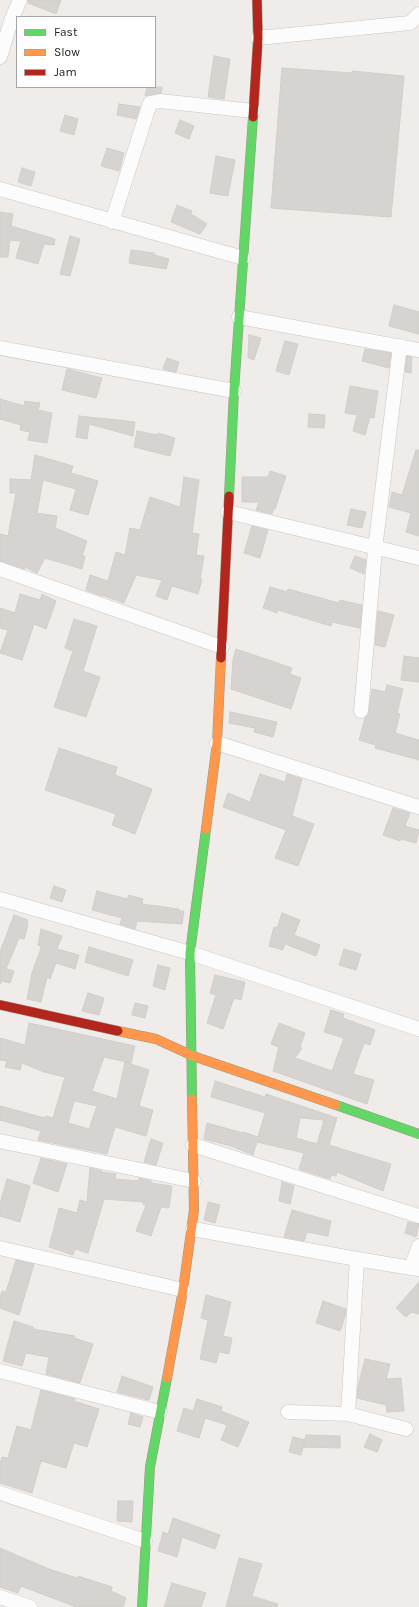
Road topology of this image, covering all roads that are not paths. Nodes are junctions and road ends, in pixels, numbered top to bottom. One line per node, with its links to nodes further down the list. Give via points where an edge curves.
1 (20, 0): 4 (street)
2 (258, 0): 5 (street)
3 (419, 14): 5 (street, via 410,23)
4 (6, 16): 6 (street)
5 (258, 38): 7 (street)
6 (0, 57)
7 (253, 111): 9 (street, via 150,102); 10 (street)
8 (0, 189): 9 (street)
9 (112, 222): 10 (street)
10 (243, 258): 11 (street)
11 (239, 316): 12 (street); 15 (street)
12 (400, 346): 14 (street); 17 (street)
13 (0, 348): 15 (street)
14 (419, 350)
15 (234, 391): 16 (street)
16 (228, 512): 17 (street); 20 (street)
17 (375, 548): 18 (street); 21 (street)
18 (419, 558)
19 (0, 569): 20 (street)
20 (222, 647): 22 (street)
21 (361, 711)
22 (217, 743): 23 (street); 25 (street)
23 (419, 807)
24 (0, 899): 25 (street)
25 (190, 953): 27 (street); 28 (street)
26 (0, 1005): 28 (street, via 156,1039)
27 (419, 1029)
28 (193, 1056): 29 (street); 31 (street)
29 (419, 1134)
30 (0, 1141): 32 (street)
31 (193, 1145): 32 (street); 33 (street)
32 (194, 1181): 34 (street)
33 (419, 1216)
34 (193, 1229): 37 (street); 39 (street)
35 (419, 1246): 38 (street)
36 (0, 1248): 39 (street)
37 (357, 1259): 38 (street); 43 (street)
38 (415, 1268)
39 (184, 1290): 41 (street)
40 (0, 1371): 41 (street)
41 (160, 1412): 46 (street, via 150,1467)
42 (288, 1412): 43 (street)
43 (348, 1414): 44 (street)
44 (406, 1428)
45 (0, 1493): 46 (street)
46 (145, 1541): 49 (street)
47 (0, 1597): 48 (street)
48 (30, 1607)
49 (142, 1607)

